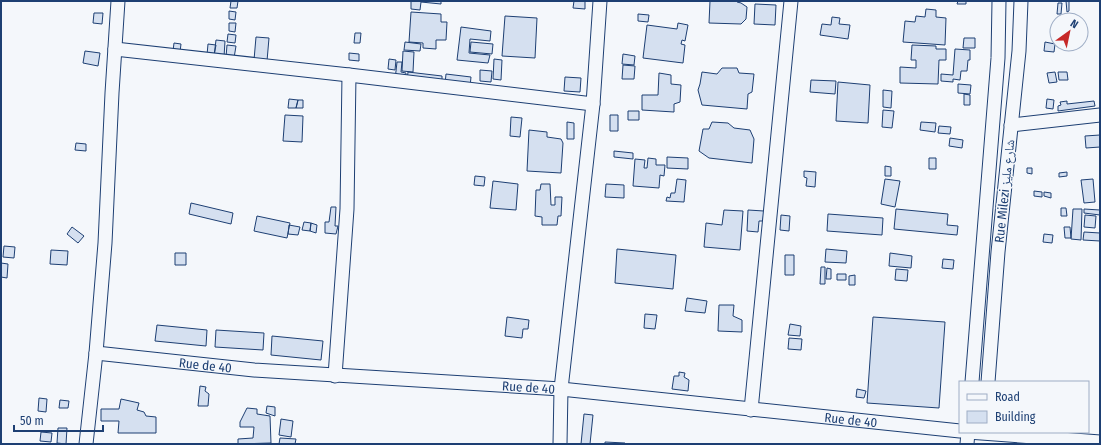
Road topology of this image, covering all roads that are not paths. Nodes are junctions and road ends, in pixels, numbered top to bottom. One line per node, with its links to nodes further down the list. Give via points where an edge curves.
1 (118, 1): 6 (street)
2 (600, 1): 8 (street)
3 (791, 1): 16 (street)
4 (999, 1): 13 (street, Rue Milezi شارع مليز, via 998,58)
5 (1021, 1): 10 (street, Rue Milezi شارع مليز, via 1019,51)
6 (115, 49): 7 (street); 11 (street, via 105,244)
7 (349, 75): 8 (street); 12 (street, via 347,209)
8 (593, 104): 15 (street)
9 (1100, 115): 10 (street)
10 (1011, 125): 14 (street, Rue Milezi شارع مليز)
11 (96, 353): 12 (street, Rue de 40); 22 (street)
12 (335, 376): 15 (street, Rue de 40)
13 (972, 381)
14 (988, 381)
15 (561, 389): 16 (street, Rue de 40); 23 (street)
16 (751, 410): 17 (street, Rue de 40)
17 (959, 431)
18 (968, 433): 24 (street)
19 (971, 433): 20 (street)
20 (984, 437): 21 (street)
21 (1100, 442)
22 (86, 444)
23 (560, 444)
24 (967, 444)

